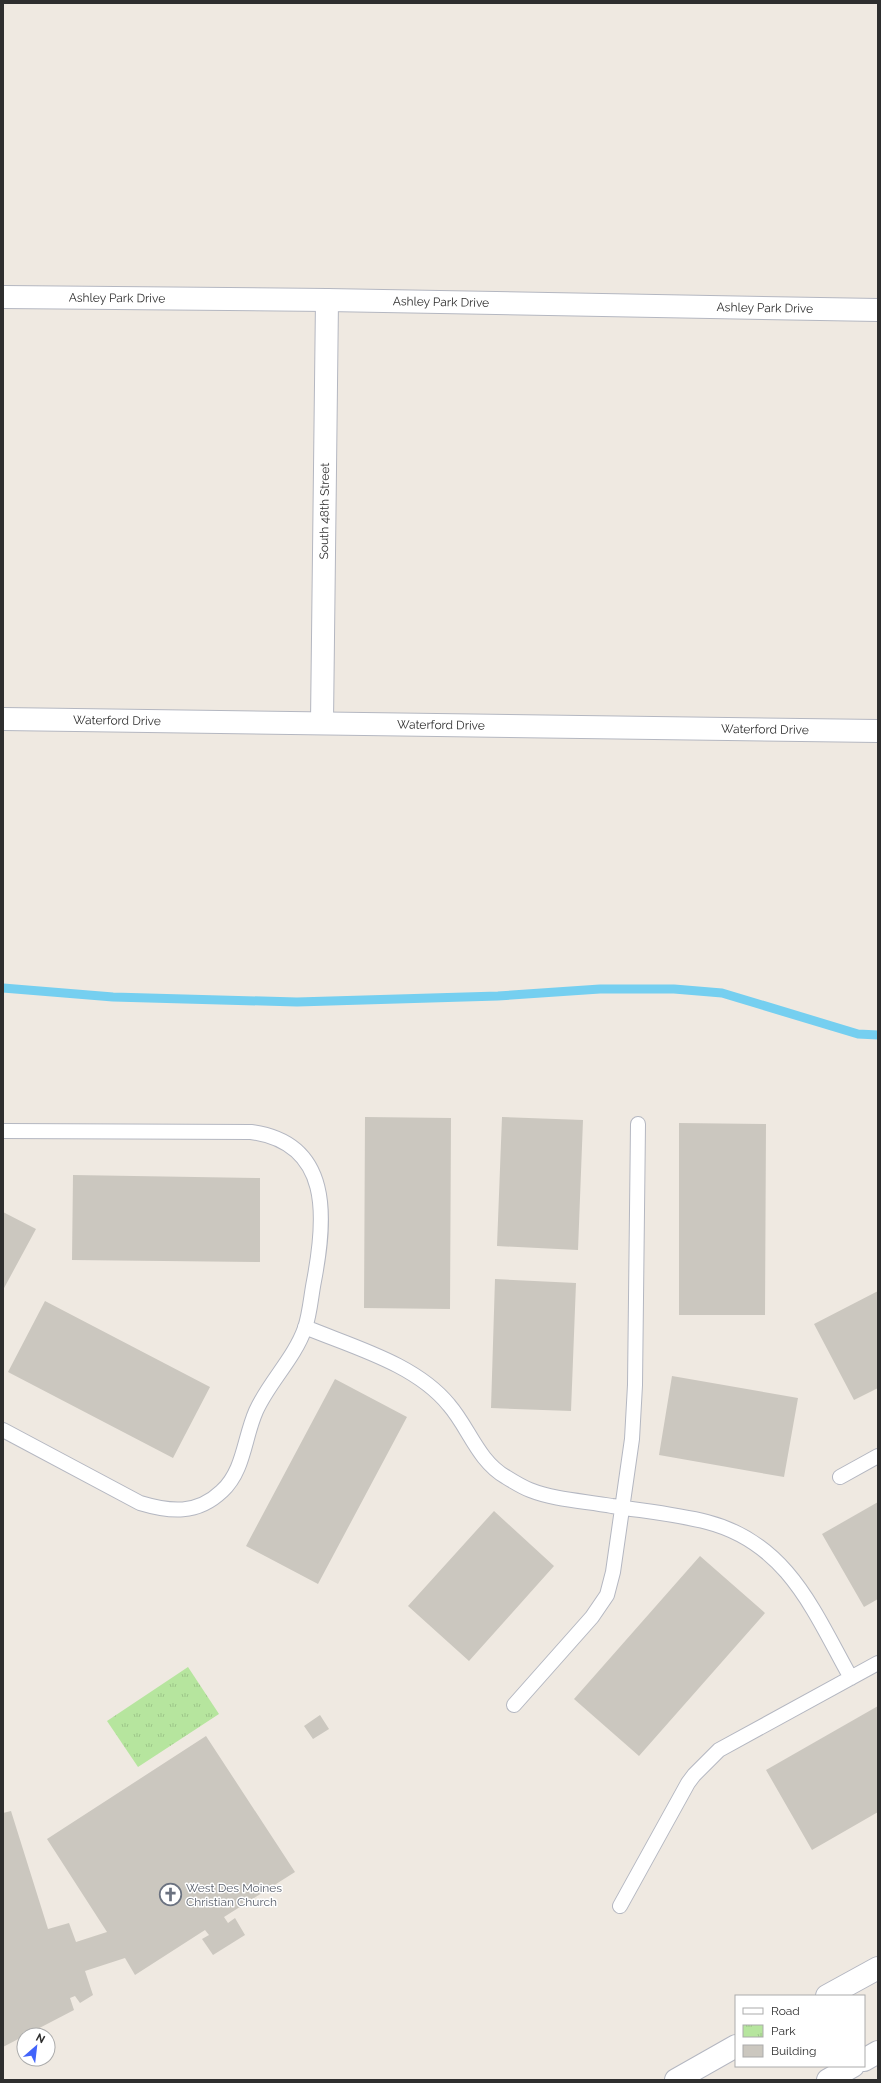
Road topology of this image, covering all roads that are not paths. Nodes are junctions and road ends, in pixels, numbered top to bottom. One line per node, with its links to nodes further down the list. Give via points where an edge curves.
1 (3, 297): 2 (street, Ashley Park Drive)
2 (327, 300): 3 (street, Ashley Park Drive); 5 (street, South 48th Street)
3 (878, 310)
4 (3, 719): 5 (street, Waterford Drive)
5 (322, 722): 6 (street, Waterford Drive)
6 (878, 731)
7 (638, 1124): 13 (lane, via 635,1385 632,1439)
8 (3, 1130): 9 (lane, via 251,1132 286,1142 304,1157 316,1178 320,1204 320,1252)
9 (305, 1327): 10 (lane, via 297,1345 256,1411 237,1472 222,1491 204,1504 184,1511 163,1510 140,1503); 13 (lane, via 395,1364 427,1383 450,1405 482,1456 504,1476 530,1490)
10 (3, 1430)
11 (878, 1456): 12 (lane)
12 (840, 1477)
13 (622, 1507): 15 (lane, via 707,1522 738,1534 767,1551 789,1573 807,1599); 16 (lane, via 613,1572 607,1595 592,1617)
14 (878, 1663): 15 (lane)
15 (851, 1678): 17 (lane, via 719,1750 694,1774)
16 (514, 1705)
17 (620, 1906)
18 (878, 1968): 19 (street)
19 (829, 1995)
20 (735, 2047): 24 (street)
21 (878, 2052): 22 (street)
22 (865, 2059)
23 (851, 2067): 25 (street)
24 (676, 2080)
25 (828, 2080)

